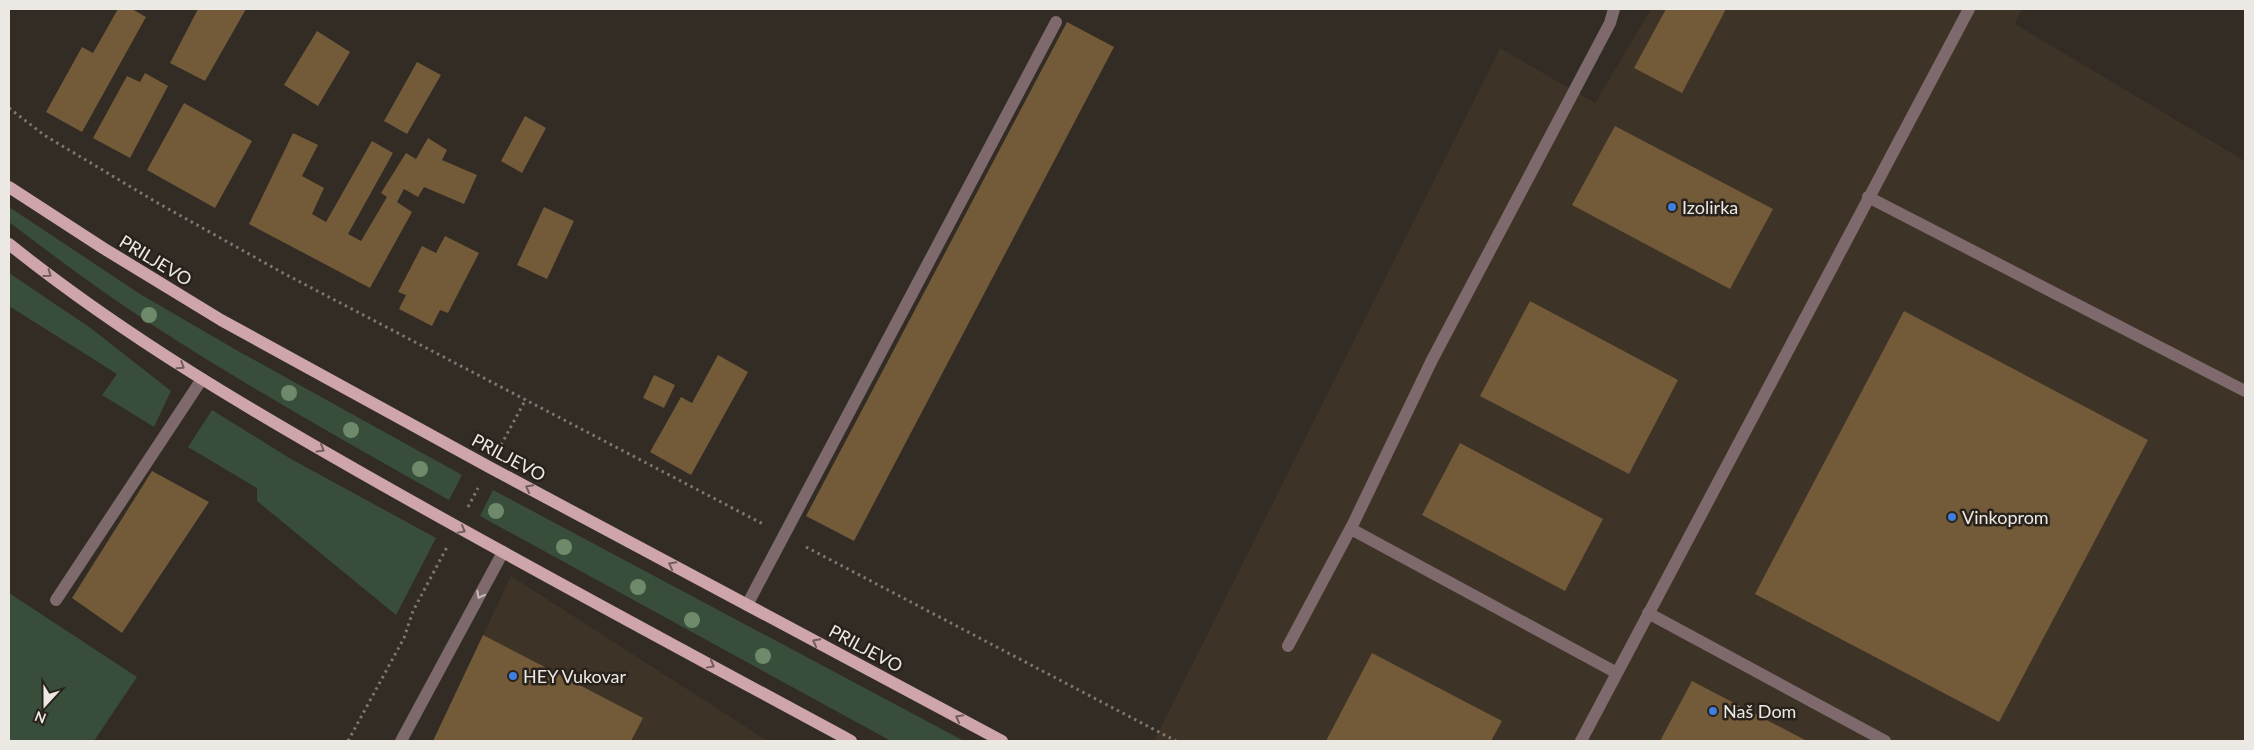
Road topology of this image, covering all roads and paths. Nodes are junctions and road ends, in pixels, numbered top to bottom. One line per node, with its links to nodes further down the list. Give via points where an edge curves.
1 (1614, 9): 13 (lane, via 1610,23 1432,360)
2 (1969, 9): 6 (lane)
3 (1056, 22): 14 (lane)
4 (9, 108): 10 (path, via 44,135 156,202 283,273)
5 (9, 186): 11 (main road, PRILJEVO, via 221,320)
6 (1868, 197): 9 (lane); 18 (lane)
7 (9, 244): 8 (main road, one-way to 8, via 107,317)
8 (202, 379): 12 (main road, one-way to 12); 16 (lane)
9 (2245, 391)
10 (526, 399): 11 (path); 14 (path)
11 (489, 467): 12 (path); 17 (main road, PRILJEVO, one-way to 11)
12 (458, 527): 15 (main road, one-way to 15); 21 (path, via 413,611 404,638)
13 (1350, 529): 19 (lane); 20 (lane)
14 (784, 535): 17 (lane); 25 (path)
15 (503, 552): 22 (lane, one-way to 22); 23 (main road, one-way to 23)
16 (56, 600)
17 (747, 605): 24 (main road, PRILJEVO, one-way to 17)
18 (1648, 613): 20 (lane); 27 (lane)
19 (1288, 646)
20 (1617, 673): 26 (lane)
21 (348, 741)
22 (401, 741)
23 (851, 741)
24 (1002, 741)
25 (1176, 741)
26 (1581, 741)
27 (1885, 741)

